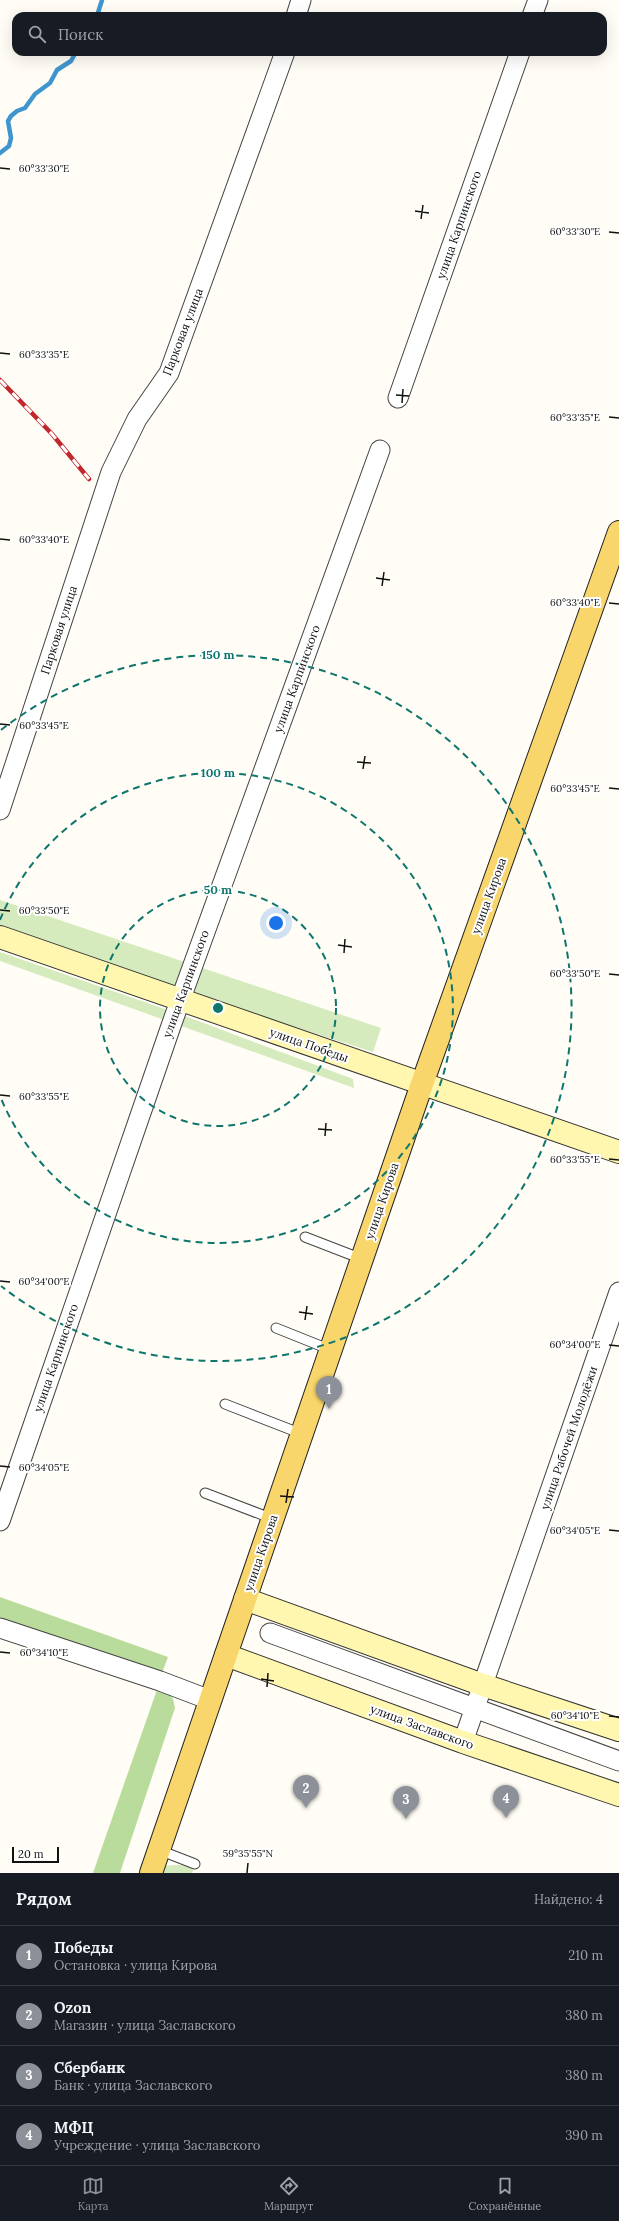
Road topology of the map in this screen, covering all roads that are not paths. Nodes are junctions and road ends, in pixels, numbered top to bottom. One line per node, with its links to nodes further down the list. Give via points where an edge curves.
1 (301, 0): 3 (street)
2 (538, 0): 4 (street)
3 (297, 12)
4 (534, 12)
5 (284, 56): 11 (street, Парковая улица, via 169,374 137,419 111,472)
6 (519, 56): 7 (street, улица Карпинского)
7 (398, 398)
8 (380, 450): 13 (street, улица Карпинского)
9 (619, 532): 10 (main road, улица Кирова)
10 (613, 570): 14 (main road, улица Кирова)
11 (0, 810)
12 (0, 937): 13 (street, улица Победы)
13 (180, 1000): 14 (street, улица Победы); 25 (street, улица Карпинского)
14 (422, 1084): 15 (street, улица Победы); 17 (main road, улица Кирова)
15 (619, 1152)
16 (305, 1236): 17 (lane)
17 (362, 1259): 20 (main road, улица Кирова)
18 (619, 1292): 30 (street, улица Рабочей Молодёжи)
19 (276, 1328): 20 (lane)
20 (331, 1350): 22 (main road, улица Кирова)
21 (225, 1404): 22 (lane)
22 (302, 1434): 24 (main road, улица Кирова)
23 (205, 1493): 24 (lane)
24 (273, 1519): 26 (main road, улица Кирова)
25 (0, 1521)
26 (245, 1599): 29 (main road, улица Кирова); 30 (street)
27 (0, 1628): 31 (street)
28 (270, 1633): 32 (street)
29 (226, 1655): 31 (main road, улица Кирова); 34 (street, улица Заславского)
30 (483, 1685): 32 (street, улица Рабочей Молодёжи); 33 (street)
31 (210, 1700): 37 (main road, улица Кирова)
32 (475, 1707): 34 (street, улица Рабочей Молодёжи); 35 (street)
33 (619, 1730)
34 (463, 1742): 36 (street, улица Заславского)
35 (619, 1761)
36 (619, 1795)
37 (159, 1850): 38 (lane); 39 (main road, улица Кирова)
38 (195, 1864)
39 (151, 1873)

